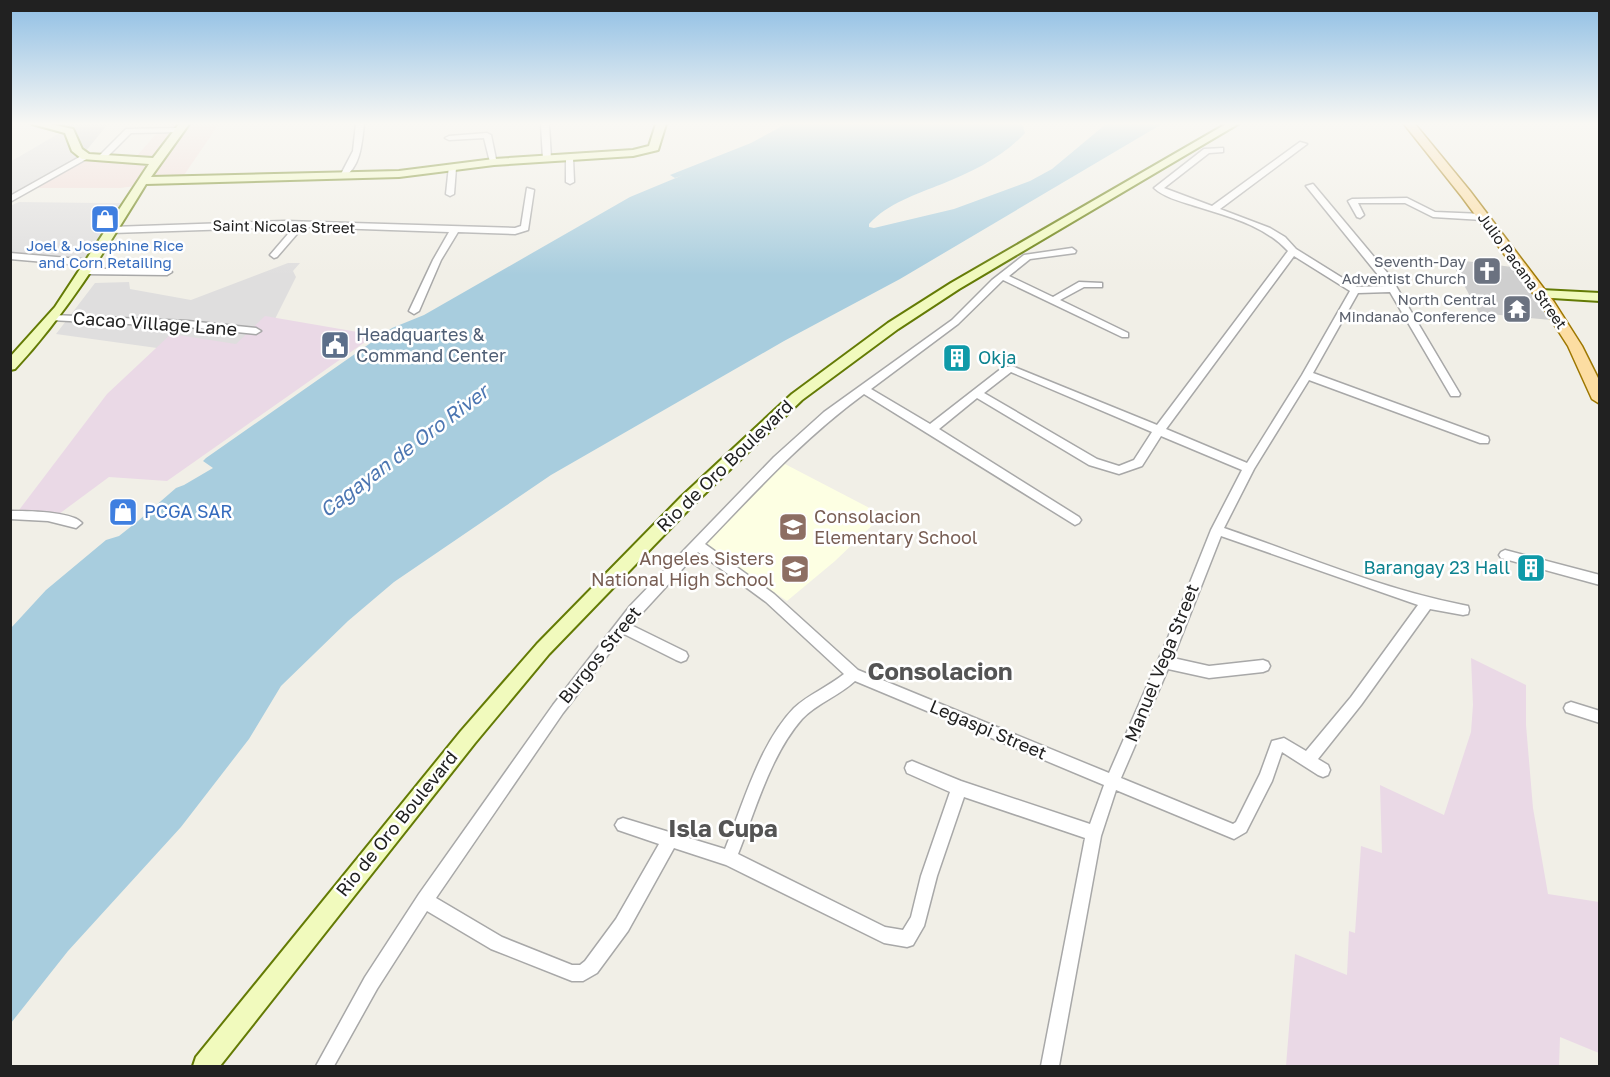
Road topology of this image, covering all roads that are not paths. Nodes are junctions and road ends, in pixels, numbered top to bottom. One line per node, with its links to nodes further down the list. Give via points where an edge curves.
1 (55, 174): 15 (street)
2 (147, 174): 10 (main road)
3 (337, 174): 10 (main road)
4 (452, 174): 14 (street)
5 (570, 174): 11 (street)
6 (1147, 174): 75 (main road, Rio de Oro Boulevard, via 893,326 797,397 687,501 543,649)
7 (1174, 174): 16 (street, via 1158,186 1160,189)
8 (1262, 174): 16 (street)
9 (1449, 174): 18 (main road, Julio Pacana Street)
10 (143, 181): 21 (main road)
11 (570, 182)
12 (1310, 186): 30 (street)
13 (530, 190): 20 (street, Saint Nicolas Street, via 522,230)
14 (450, 194)
15 (10, 200)
16 (1214, 209): 23 (street, via 1260,227)
17 (1360, 214): 18 (street, via 1352,201 1407,200 1432,214)
18 (1483, 217): 32 (main road, Julio Pacana Street)
19 (300, 225): 20 (street, Saint Nicolas Street); 21 (street, Saint Nicolas Street); 24 (street)
20 (455, 229): 35 (street, via 436,260)
21 (112, 230): 26 (main road)
22 (1072, 251): 28 (street, Burgos Street, via 1035,254)
23 (1293, 251): 31 (street); 46 (street)
24 (274, 255)
25 (10, 256): 26 (street)
26 (88, 267): 27 (street); 36 (main road)
27 (166, 272)
28 (1006, 272): 34 (street); 41 (street, Burgos Street, via 955,322)
29 (1099, 285): 34 (street, via 1082,284)
30 (1393, 289): 31 (street); 43 (street)
31 (1355, 290): 40 (street, Manuel Vega Street)
32 (1541, 294): 33 (main road); 44 (main road, Julio Pacana Street, via 1575,346)
33 (1599, 297)
34 (1052, 300): 38 (street)
35 (414, 311)
36 (53, 318): 37 (street, Cacao Village Lane); 39 (main road)
37 (256, 331)
38 (1125, 335)
39 (10, 366)
40 (1307, 375): 47 (street); 48 (street, Manuel Vega Street)
41 (863, 389): 45 (street); 53 (street, Burgos Street, via 778,460)
42 (977, 393): 45 (street); 46 (street, via 1012,369); 46 (street, via 1094,462 1119,470 1138,463)
43 (1455, 394)
44 (1599, 399)
45 (931, 429): 50 (street)
46 (1159, 430): 48 (street)
47 (1484, 440)
48 (1249, 468): 52 (street, Manuel Vega Street)
49 (10, 515): 51 (street)
50 (1075, 520)
51 (76, 523)
52 (1217, 530): 56 (street); 60 (street, Manuel Vega Street)
53 (696, 544): 58 (street, Burgos Street); 62 (street, Legaspi Street, via 770,598)
54 (1505, 555): 55 (street)
55 (1599, 580)
56 (1427, 603): 57 (street); 65 (street)
57 (1463, 610)
58 (622, 627): 59 (street); 74 (street, Burgos Street, via 558,709)
59 (681, 656)
60 (1164, 662): 61 (street, via 1209,672); 68 (street, Manuel Vega Street)
61 (1263, 666)
62 (853, 674): 68 (street, Legaspi Street); 73 (street, via 810,703 784,734)
63 (1571, 708): 64 (street)
64 (1599, 717)
65 (1308, 760): 67 (street); 68 (street, Legaspi Street, via 1284,745 1277,746 1267,776 1241,827 1234,832)
66 (912, 768): 69 (street)
67 (1323, 770)
68 (1112, 782): 71 (street, Manuel Vega Street)
69 (959, 788): 71 (street); 73 (street, via 918,920 907,939 884,935)
70 (623, 825): 72 (street)
71 (1094, 833): 77 (street, Manuel Vega Street)
72 (670, 840): 73 (street); 74 (street, via 622,925 583,973 572,973 497,943)
73 (729, 858)
74 (425, 900): 76 (street, Burgos Street, via 366,991)
75 (205, 1066)
76 (325, 1066)
77 (1052, 1066)

